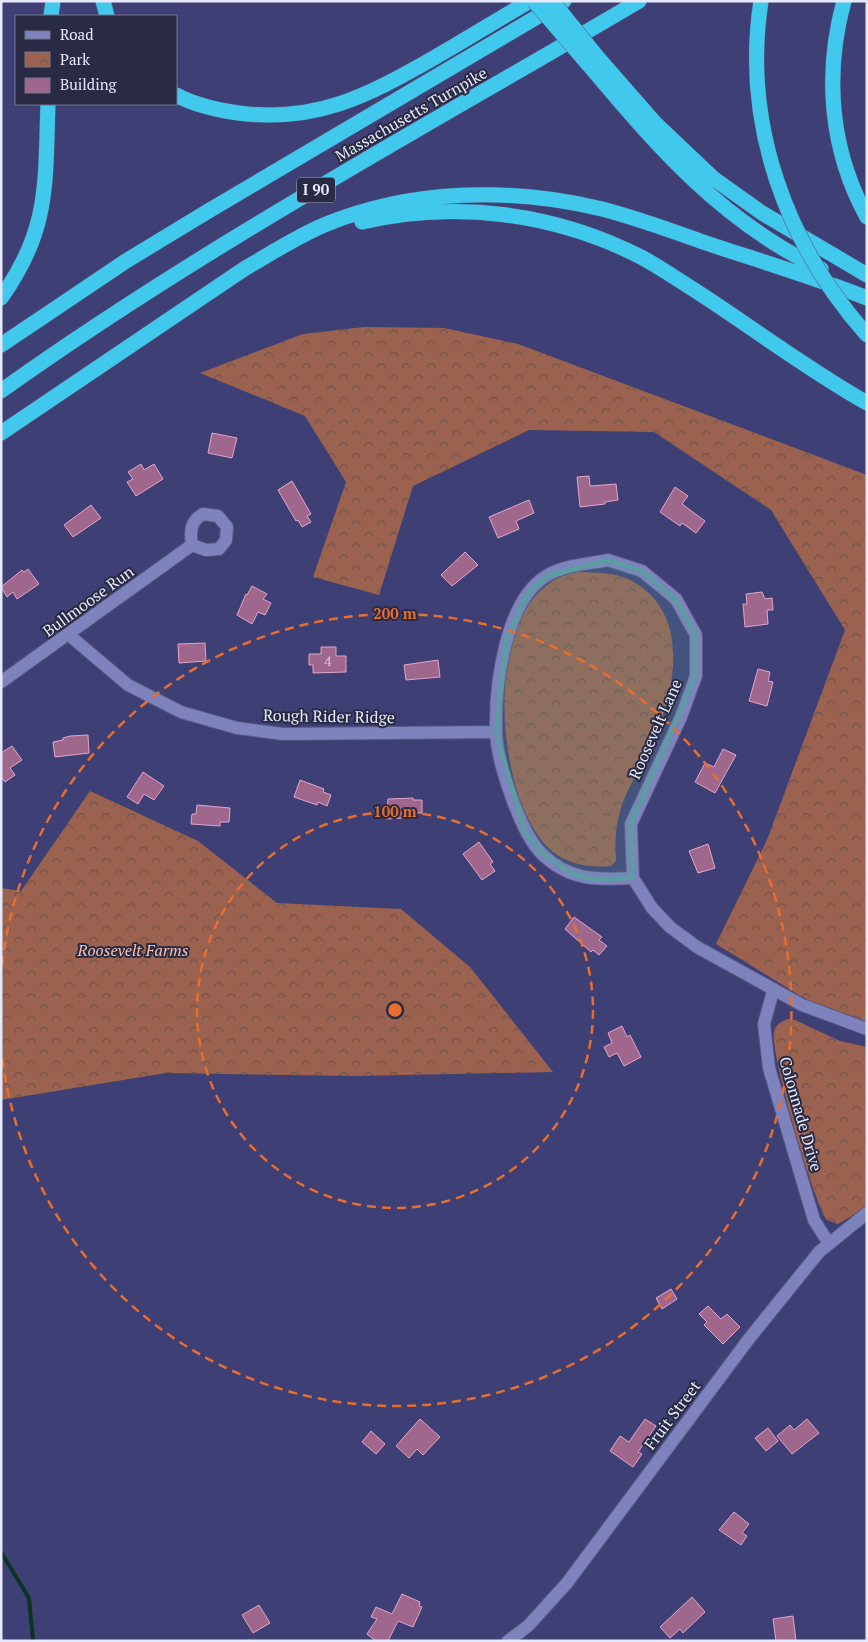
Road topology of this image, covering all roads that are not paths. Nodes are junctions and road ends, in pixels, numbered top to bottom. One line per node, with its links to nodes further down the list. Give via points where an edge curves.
1 (53, 1): 9 (highway)
2 (102, 1): 10 (highway)
3 (532, 1): 11 (highway, bridge); 12 (highway, via 390,83 365,96 327,108 293,114 248,114 202,106)
4 (552, 1): 11 (highway, bridge)
5 (564, 1): 21 (highway, Massachusetts Turnpike / I 90, via 210,210)
6 (640, 1): 22 (highway, Massachusetts Turnpike / I 90, via 208,254 76,338)
7 (762, 1): 20 (highway, bridge, via 757,33 757,80 764,135 775,176 810,258)
8 (844, 1): 14 (highway, via 834,49 834,113 844,164)
9 (51, 15)
10 (107, 15)
11 (593, 62): 15 (highway, via 713,178 762,213); 17 (highway, via 663,151 732,215 783,249)
12 (178, 96)
13 (48, 105): 18 (highway, via 45,189 40,222 24,262)
14 (867, 217)
15 (867, 275)
16 (215, 289): 19 (highway, via 268,255 335,221 410,201 492,194 544,198 604,210); 23 (highway, via 314,239 377,219 454,211 523,217 584,233 641,257); 24 (highway)
17 (867, 290)
18 (1, 298)
19 (867, 298)
20 (867, 335)
21 (1, 345)
22 (1, 391)
23 (867, 403)
24 (1, 432)
25 (192, 545): 26 (street, Bullmoose Run)
26 (69, 635): 27 (street, Bullmoose Run); 28 (street, Rough Rider Ridge, via 128,685 181,712 237,728 283,734)
27 (1, 682)
28 (496, 732): 29 (street, Roosevelt Lane, via 514,805 524,831 541,853 570,873 593,880); 29 (street, Roosevelt Lane, via 498,688 506,639 527,594 546,576 572,566 608,560 642,571 676,599 696,635 696,676 681,717 630,824)
29 (632, 878): 30 (street, via 670,928)
30 (773, 991): 31 (street); 33 (street, Colonnade Drive, via 764,1024 769,1068 814,1220)
31 (867, 1029)
32 (867, 1213): 33 (street, Fruit Street)
33 (828, 1242): 34 (street, Fruit Street, via 748,1340 567,1583 528,1626)
34 (508, 1641)

